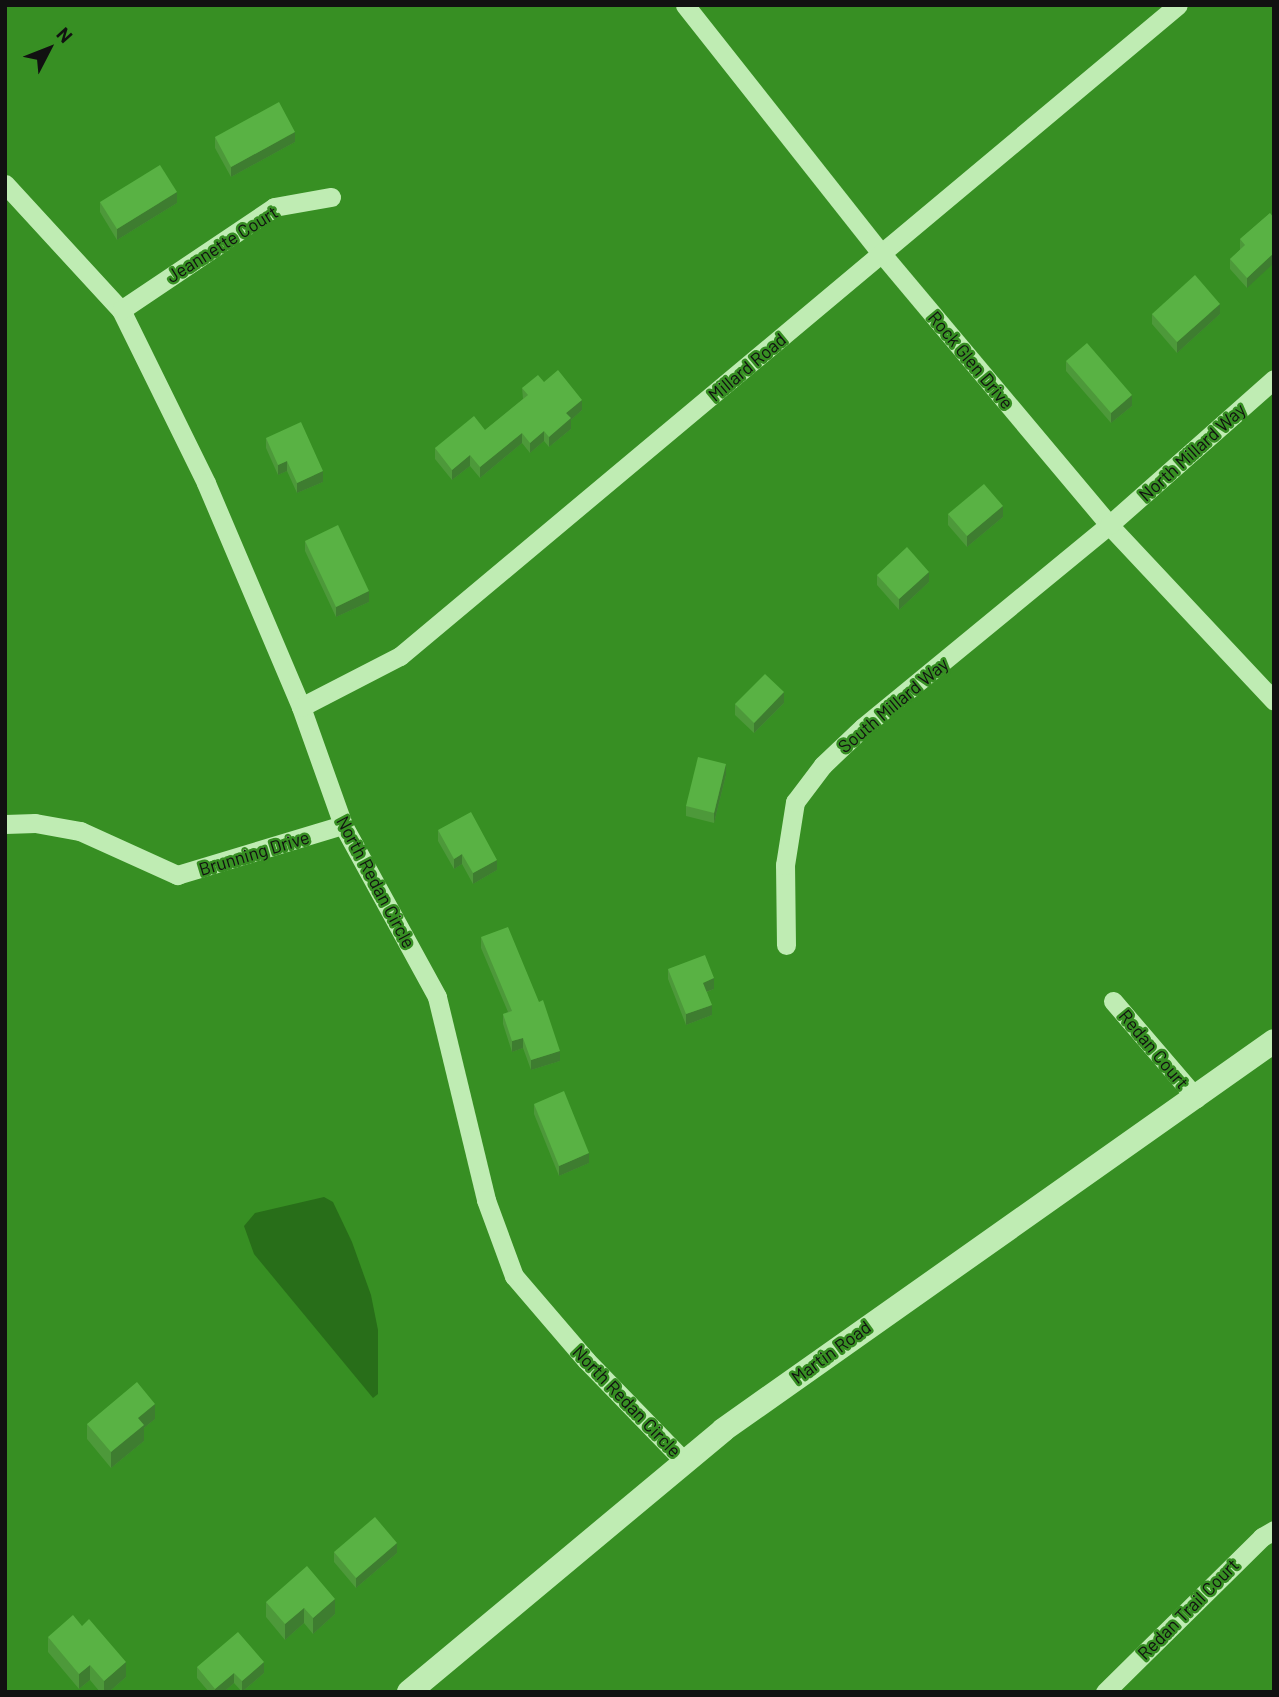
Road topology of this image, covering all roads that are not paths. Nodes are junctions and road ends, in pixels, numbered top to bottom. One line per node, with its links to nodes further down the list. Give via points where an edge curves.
1 (685, 5): 5 (street, Rock Glen Drive)
2 (1178, 5): 5 (street, Millard Road)
3 (5, 184): 6 (street, North Redan Circle)
4 (331, 197): 6 (street, Jeannette Court, via 274,207)
5 (882, 254): 8 (street, Rock Glen Drive); 10 (street, Millard Road, via 400,656)
6 (121, 310): 10 (street, North Redan Circle, via 206,483)
7 (1274, 379): 8 (street, North Millard Way)
8 (1109, 525): 9 (street, Rock Glen Drive); 13 (street, South Millard Way, via 823,765 795,802 785,865)
9 (1274, 701)
10 (301, 707): 12 (street, North Redan Circle)
11 (5, 824): 12 (street, Brunning Drive, via 35,823 80,831 177,875)
12 (343, 825): 17 (street, North Redan Circle, via 437,997 486,1200 514,1276 586,1360)
13 (786, 945)
14 (1113, 1000): 16 (street, Redan Court)
15 (1274, 1041): 16 (street, Martin Road)
16 (1196, 1098): 17 (street, Martin Road, via 875,1320)
17 (685, 1462): 19 (street, Martin Road)
18 (1274, 1530): 20 (street, Redan Trail Court, via 1262,1536)
19 (409, 1692)
20 (1105, 1692)

